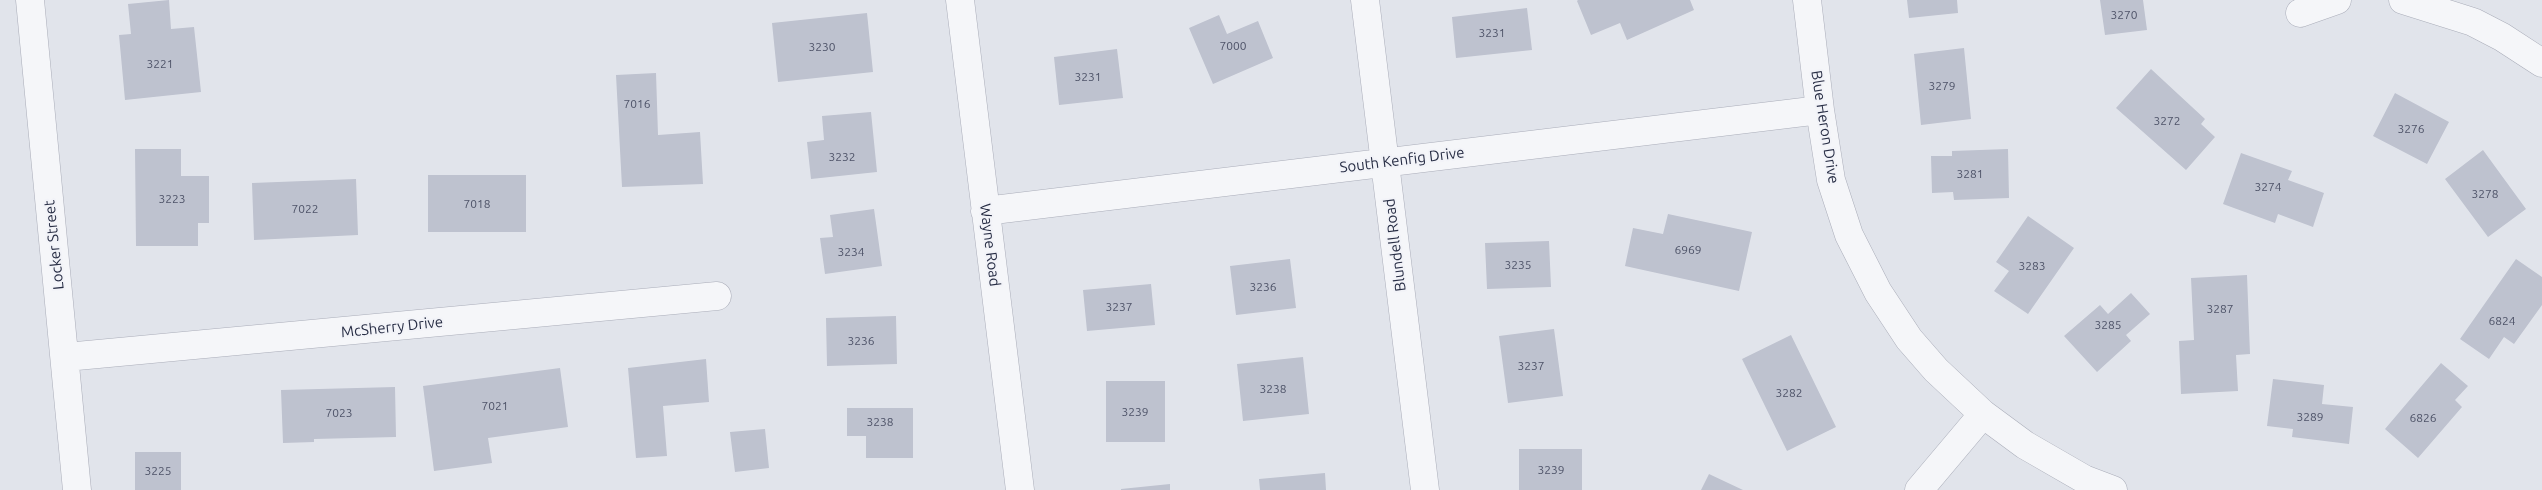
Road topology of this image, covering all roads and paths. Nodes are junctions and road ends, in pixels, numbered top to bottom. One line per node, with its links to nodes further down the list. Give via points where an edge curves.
1 (30, 0): 13 (street, Locker Street)
2 (960, 0): 11 (street, Wayne Road)
3 (1365, 0): 10 (street, Blundell Road)
4 (1807, 0): 9 (street, Blue Heron Drive)
5 (2337, 0): 7 (street)
6 (2403, 0): 8 (street, via 2473,22)
7 (2300, 12)
8 (2542, 63)
9 (1820, 110): 10 (street, South Kenfig Drive); 14 (street, Blue Heron Drive, via 1832,180 1849,235 1878,292 1936,370)
10 (1385, 162): 11 (street, South Kenfig Drive); 17 (street, Blundell Road)
11 (985, 211): 16 (street, Wayne Road)
12 (717, 296): 13 (street, McSherry Drive)
13 (66, 357): 15 (street, Locker Street)
14 (1983, 414): 18 (street); 19 (street, Blue Heron Drive, via 2024,445 2084,479)
15 (77, 490)
16 (1020, 490)
17 (1426, 490)
18 (1919, 490)
19 (2113, 490)

